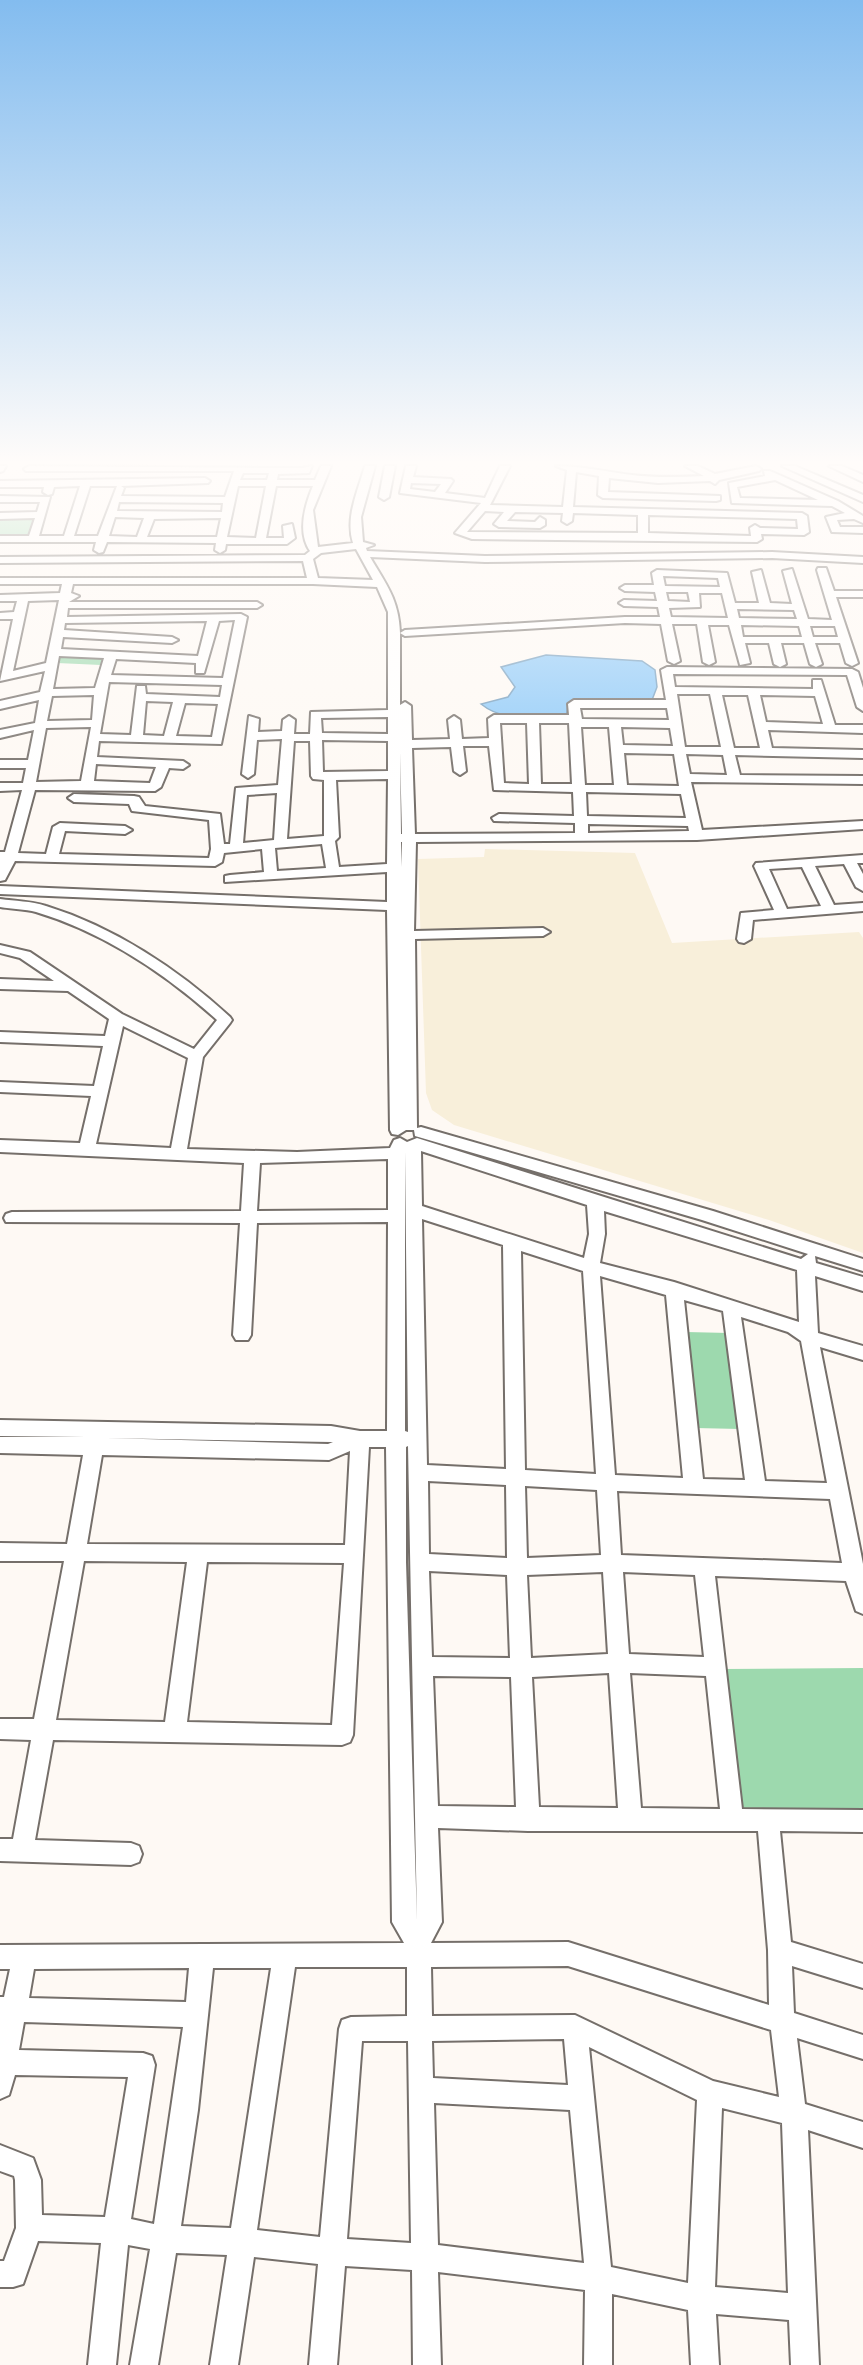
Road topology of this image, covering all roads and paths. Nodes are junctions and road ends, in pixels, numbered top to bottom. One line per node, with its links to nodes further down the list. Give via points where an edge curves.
1 (137, 576): 10 (street)
2 (313, 576): 14 (street)
3 (377, 576): 15 (street)
4 (657, 576): 17 (street)
5 (724, 576): 19 (street)
6 (758, 576): 31 (street)
7 (790, 576): 33 (street)
8 (824, 576): 20 (street)
9 (68, 580): 10 (street); 12 (street); 24 (street)
10 (137, 580): 11 (street); 24 (street, via 138,597)
11 (184, 580): 13 (street); 25 (street)
12 (0, 581)
13 (229, 581): 14 (street); 28 (street)
14 (313, 581): 15 (street)
15 (381, 583): 32 (street)
16 (625, 588): 17 (street)
17 (659, 589): 18 (street); 27 (street)
18 (693, 589): 19 (street); 27 (street, via 696,605)
19 (727, 590): 30 (street)
20 (830, 594): 21 (street); 43 (street)
21 (863, 594)
22 (23, 597): 23 (street); 24 (street); 34 (street)
23 (0, 598)
24 (64, 601): 25 (street); 44 (street)
25 (181, 603): 28 (street); 36 (street)
26 (624, 603): 27 (street)
27 (662, 604): 39 (street)
28 (224, 605): 29 (street)
29 (257, 605)
30 (731, 606): 31 (street); 41 (street)
31 (765, 606): 33 (street)
32 (398, 607): 45 (street); 80 (street)
33 (799, 607): 42 (street)
34 (18, 615): 35 (street); 54 (street)
35 (0, 616)
36 (176, 617): 37 (street); 38 (street); 47 (street)
37 (214, 617): 56 (street); 67 (street, via 241,617)
38 (138, 618): 44 (street); 46 (street)
39 (666, 621): 40 (street); 45 (street, via 560,622); 57 (street)
40 (702, 622): 41 (street); 58 (street)
41 (735, 622): 42 (street); 48 (street)
42 (803, 622): 43 (street); 50 (street)
43 (840, 623): 51 (street)
44 (60, 627): 46 (street); 52 (street)
45 (405, 633): 102 (street)
46 (135, 638): 47 (street)
47 (172, 640): 55 (street)
48 (739, 640): 49 (street); 59 (street)
49 (774, 640): 50 (street); 61 (street)
50 (808, 640): 51 (street); 63 (street)
51 (844, 640): 60 (street)
52 (56, 651): 53 (street); 62 (street)
53 (111, 654): 55 (street); 68 (street)
54 (4, 657): 64 (street)
55 (167, 658): 56 (street)
56 (203, 660): 66 (street)
57 (674, 661)
58 (709, 662)
59 (744, 663)
60 (852, 663)
61 (780, 664)
62 (51, 666): 64 (street); 73 (street)
63 (815, 668): 69 (street, via 667,670); 72 (street); 79 (street, via 852,672)
64 (3, 676)
65 (142, 678): 66 (street); 68 (street); 74 (street)
66 (198, 681): 67 (street)
67 (228, 682): 76 (street)
68 (101, 684): 73 (street); 87 (street)
69 (669, 690): 70 (street); 77 (street)
70 (715, 692): 71 (street); 107 (street)
71 (753, 692): 72 (street); 91 (street)
72 (820, 693): 92 (street)
73 (46, 694): 78 (street); 90 (street)
74 (141, 697): 75 (street); 100 (street)
75 (180, 698): 76 (street); 101 (street)
76 (224, 701): 101 (street, via 217,741)
77 (671, 704): 86 (street, via 574,704); 89 (street)
78 (0, 705)
79 (863, 706)
80 (393, 712): 81 (street); 102 (street)
81 (342, 714): 98 (street); 99 (street, via 315,715)
82 (253, 718): 96 (street)
83 (289, 720): 97 (street)
84 (454, 720): 104 (street)
85 (533, 720): 86 (street); 103 (street, via 494,719); 125 (street)
86 (576, 721): 88 (street); 127 (street)
87 (98, 723): 90 (street); 95 (street)
88 (615, 723): 89 (street); 105 (street)
89 (675, 724): 106 (street)
90 (41, 725): 94 (street); 112 (street)
91 (762, 726): 92 (street); 108 (street)
92 (830, 727): 93 (street)
93 (863, 729)
94 (0, 734)
95 (93, 736): 100 (street); 110 (street)
96 (252, 736): 97 (street); 116 (street)
97 (288, 736): 99 (street); 126 (street)
98 (342, 736): 99 (street); 102 (street)
99 (315, 737): 118 (street, via 316,775)
100 (137, 738): 101 (street)
101 (169, 739)
102 (400, 741): 104 (street); 117 (street); 136 (street)
103 (495, 742): 104 (street); 125 (street, via 498,787)
104 (457, 743): 115 (street)
105 (617, 749): 106 (street); 128 (street)
106 (680, 750): 107 (street); 121 (street)
107 (728, 751): 108 (street); 119 (street)
108 (767, 752): 109 (street)
109 (863, 754)
110 (89, 760): 113 (street); 122 (street)
111 (0, 764): 112 (street)
112 (32, 764): 124 (street)
113 (164, 764): 114 (street); 122 (street, via 155,787)
114 (183, 765)
115 (460, 771)
116 (248, 774)
117 (394, 775): 118 (street); 138 (street)
118 (330, 777): 139 (street, via 332,837)
119 (734, 778): 120 (street); 121 (street)
120 (863, 780)
121 (685, 784): 128 (street); 132 (street)
122 (87, 785): 124 (street)
123 (0, 787): 124 (street)
124 (29, 787): 143 (street)
125 (535, 787): 127 (street)
126 (282, 789): 140 (street); 141 (street, via 241,791)
127 (579, 789): 128 (street); 131 (street)
128 (621, 790)
129 (74, 798): 142 (street, via 134,800 142,810 215,817)
130 (499, 818): 131 (street)
131 (581, 819): 132 (street); 137 (street)
132 (693, 822): 135 (street)
133 (863, 825): 135 (street)
134 (125, 830): 144 (street, via 60,827)
135 (697, 836): 137 (street)
136 (409, 838): 137 (street); 138 (street); 156 (street)
137 (582, 838)
138 (395, 839): 148 (street)
139 (328, 840): 140 (street); 149 (street)
140 (274, 844): 141 (street); 150 (street)
141 (236, 848): 142 (street)
142 (218, 849): 144 (street, via 215,862)
143 (5, 856): 144 (street); 151 (street)
144 (51, 858)
145 (863, 859): 146 (street)
146 (849, 860): 147 (street); 153 (street)
147 (807, 863): 158 (street); 159 (street, via 761,866)
148 (395, 867): 149 (street); 156 (street)
149 (333, 871): 150 (street)
150 (271, 875): 152 (street)
151 (0, 878)
152 (230, 879)
153 (863, 887)
154 (0, 890): 156 (street)
155 (0, 903): 169 (street, via 38,908 79,923 144,959 213,1007 225,1020)
156 (400, 907): 161 (street); 172 (street)
157 (863, 907): 158 (street)
158 (829, 909): 159 (street)
159 (783, 914): 162 (street, via 746,916)
160 (543, 933): 161 (street)
161 (407, 935): 172 (street)
162 (744, 939)
163 (0, 949): 165 (street, via 25,956)
164 (0, 984): 165 (street)
165 (68, 986): 166 (street)
166 (117, 1017): 168 (street); 169 (street)
167 (0, 1037): 168 (street)
168 (110, 1041): 171 (street)
169 (196, 1056): 175 (street)
170 (0, 1087): 171 (street)
171 (99, 1091): 174 (street)
172 (408, 1139): 176 (street, via 363,1157); 177 (street); 178 (street); 182 (street, via 707,1215)
173 (0, 1146): 174 (street)
174 (87, 1149): 175 (street)
175 (178, 1153): 176 (street)
176 (252, 1158): 179 (street)
177 (595, 1202): 182 (street); 184 (street, via 597,1234)
178 (405, 1213): 179 (street); 181 (street); 194 (street); 195 (street)
179 (247, 1217): 180 (street); 188 (street)
180 (12, 1218)
181 (512, 1242): 184 (street); 198 (street)
182 (809, 1259): 183 (street); 185 (street); 189 (street)
183 (863, 1265)
184 (591, 1267): 186 (street); 199 (street)
185 (863, 1284)
186 (674, 1289): 187 (street); 200 (street)
187 (731, 1307): 189 (street, via 794,1327); 201 (street)
188 (242, 1335)
189 (809, 1337): 190 (street); 202 (street)
190 (863, 1353)
191 (0, 1428): 192 (street)
192 (96, 1439): 193 (street, via 329,1452); 196 (street); 204 (street)
193 (360, 1439): 195 (street); 206 (street)
194 (419, 1439): 195 (street); 197 (street)
195 (396, 1440): 228 (street, via 404,1922)
196 (0, 1445)
197 (419, 1473): 198 (street); 207 (street)
198 (516, 1479): 199 (street); 210 (street)
199 (606, 1483): 200 (street); 208 (street)
200 (694, 1487): 201 (street)
201 (756, 1490): 202 (street)
202 (837, 1491): 211 (street)
203 (0, 1552): 204 (street)
204 (75, 1552): 205 (street); 218 (street)
205 (198, 1553): 206 (street); 219 (street)
206 (356, 1554): 219 (street, via 342,1735)
207 (419, 1562): 210 (street); 214 (street)
208 (610, 1563): 209 (street); 210 (street); 213 (street)
209 (704, 1566): 211 (street); 215 (street)
210 (517, 1567): 216 (street)
211 (858, 1573): 212 (street)
212 (863, 1605)
213 (620, 1663): 215 (street); 216 (street); 221 (street)
214 (423, 1666): 216 (street); 220 (street)
215 (714, 1667): 222 (street)
216 (522, 1668): 223 (street)
217 (0, 1729): 218 (street)
218 (42, 1729): 219 (street); 226 (street)
219 (175, 1732)
220 (427, 1817): 223 (street); 228 (street, via 430,1922)
221 (630, 1817): 222 (street); 223 (street)
222 (732, 1818): 224 (street)
223 (528, 1820)
224 (768, 1820): 225 (street); 229 (street)
225 (863, 1821)
226 (11, 1850): 227 (street)
227 (131, 1854)
228 (418, 1948): 231 (street); 237 (street, via 568,1954); 239 (street)
229 (780, 1950): 234 (street); 237 (street)
230 (202, 1956): 231 (street); 233 (street); 236 (street)
231 (285, 1956): 251 (street)
232 (0, 1957): 233 (street)
233 (24, 1957): 235 (street)
234 (863, 1976)
235 (8, 2009): 236 (street); 241 (street)
236 (197, 2015): 250 (street)
237 (782, 2021): 240 (street); 245 (street)
238 (575, 2027): 239 (street); 243 (street); 244 (street)
239 (422, 2029): 242 (street); 252 (street, via 351,2029)
240 (863, 2047)
241 (2, 2070): 249 (street, via 143,2065)
242 (422, 2090): 244 (street); 253 (street)
243 (710, 2093): 245 (street); 256 (street)
244 (581, 2097): 255 (street)
245 (794, 2113): 246 (street); 257 (street)
246 (863, 2135)
247 (0, 2158): 248 (street, via 24,2167)
248 (29, 2228): 249 (street); 254 (street, via 13,2274)
249 (116, 2230): 250 (street); 258 (street)
250 (166, 2239): 251 (street); 259 (street)
251 (243, 2242): 252 (street); 260 (street)
252 (332, 2252): 253 (street); 261 (street)
253 (424, 2257): 255 (street); 262 (street)
254 (0, 2274)
255 (599, 2278): 256 (street); 263 (street)
256 (701, 2299): 257 (street); 264 (street)
257 (803, 2308): 265 (street)
258 (102, 2365)
259 (144, 2365)
260 (224, 2365)
261 (323, 2365)
262 (427, 2365)
263 (598, 2365)
264 (705, 2365)
265 (805, 2365)

